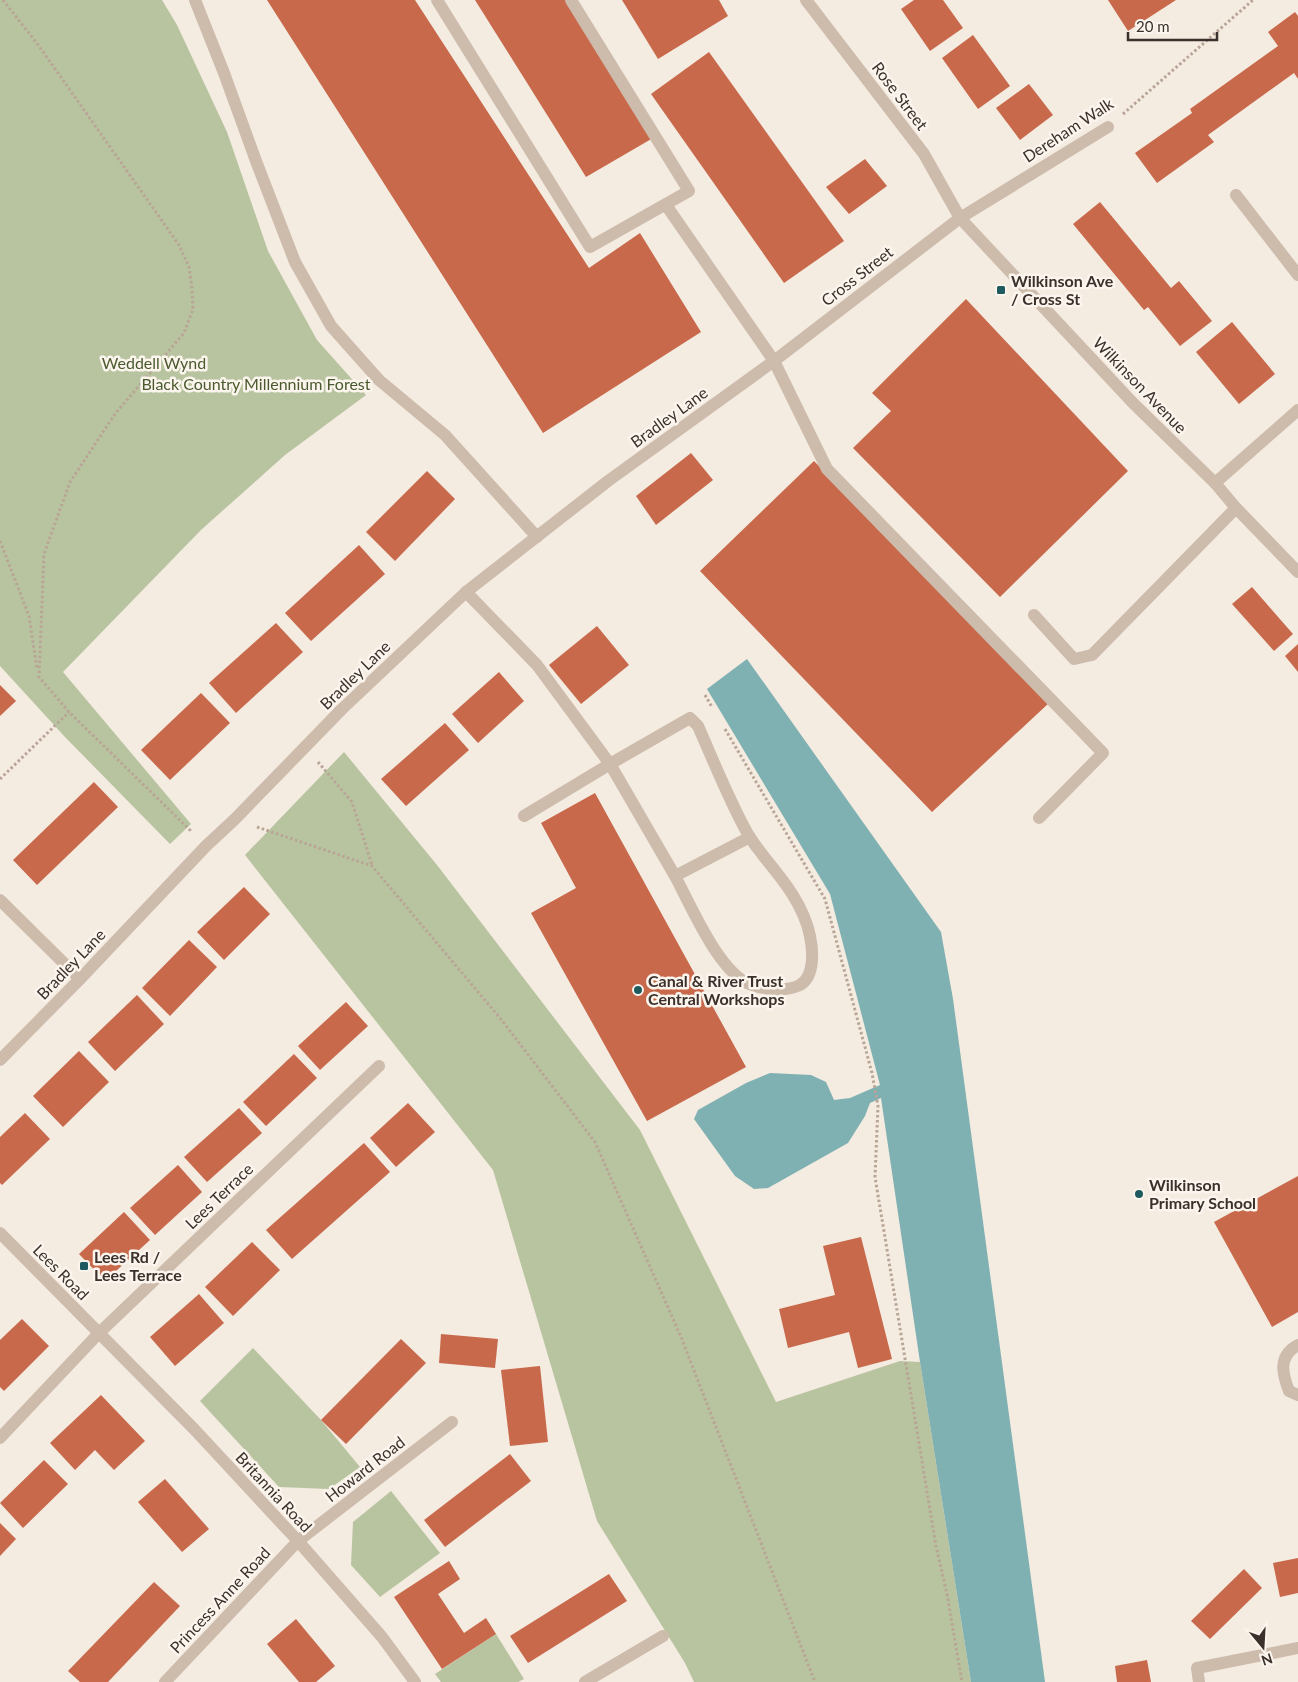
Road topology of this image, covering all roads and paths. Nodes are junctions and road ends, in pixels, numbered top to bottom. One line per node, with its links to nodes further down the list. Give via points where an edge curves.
1 (3, 0): 21 (path, via 179,246 189,267 192,288 193,309 184,332 115,414 70,482 44,554)
2 (195, 0): 16 (street, via 295,262 331,326 379,380 445,435)
3 (437, 0): 9 (street, via 590,248)
4 (571, 0): 9 (street, via 690,191)
5 (806, 0): 10 (street, Rose Street, via 924,154)
6 (1253, 0): 7 (path, Dereham Walk)
7 (1108, 127): 10 (street, Dereham Walk)
8 (1236, 195): 11 (street)
9 (666, 205): 12 (street)
10 (960, 218): 12 (street, Cross Street); 14 (street, Wilkinson Avenue, via 1133,403)
11 (1298, 275)
12 (774, 361): 16 (street, Bradley Lane, via 608,481); 27 (street, via 828,469 1102,753)
13 (1298, 410): 14 (street)
14 (1215, 483): 15 (street, Wilkinson Avenue)
15 (1236, 508): 18 (street, Wilkinson Avenue); 20 (street, via 1092,655 1074,659)
16 (537, 537): 19 (street, Bradley Lane)
17 (0, 541): 21 (path, via 29,616)
18 (1298, 572)
19 (466, 592): 23 (street, Bradley Lane, via 341,710); 24 (street, via 537,665)
20 (1034, 615)
21 (39, 678): 22 (path)
22 (69, 712): 25 (path); 30 (path)
23 (306, 748): 28 (street, Bradley Lane); 31 (path, via 352,802)
24 (610, 764): 26 (street); 29 (street, via 690,718 698,726); 32 (street)
25 (0, 779)
26 (524, 816)
27 (1038, 818)
28 (235, 820): 30 (street, Bradley Lane); 31 (path)
29 (750, 838): 32 (street); 32 (street, via 797,901 810,936 811,970 804,982 792,989 779,990 746,983 732,972 719,958)
30 (206, 846): 34 (street, Bradley Lane)
31 (372, 866): 50 (path, via 500,1018 595,1142 681,1337)
32 (675, 876)
33 (0, 900): 34 (street)
34 (80, 979): 35 (street, Bradley Lane)
35 (0, 1060)
36 (379, 1066): 39 (street, Lees Terrace)
37 (872, 1073): 51 (path, via 878,1106 875,1178)
38 (0, 1233): 39 (street, Lees Road)
39 (99, 1333): 43 (street, Lees Terrace); 44 (street, Britannia Road)
40 (1298, 1345): 41 (street, via 1283,1361 1282,1374 1288,1391)
41 (1298, 1395)
42 (452, 1422): 44 (street, Howard Road)
43 (0, 1438)
44 (298, 1541): 47 (street, Princess Anne Road); 48 (street, Britannia Road, via 382,1637)
45 (663, 1636): 49 (street)
46 (1298, 1648): 52 (street, via 1197,1668)
47 (165, 1682)
48 (415, 1682)
49 (585, 1682)
50 (814, 1682)
51 (962, 1682)
52 (1199, 1682)

